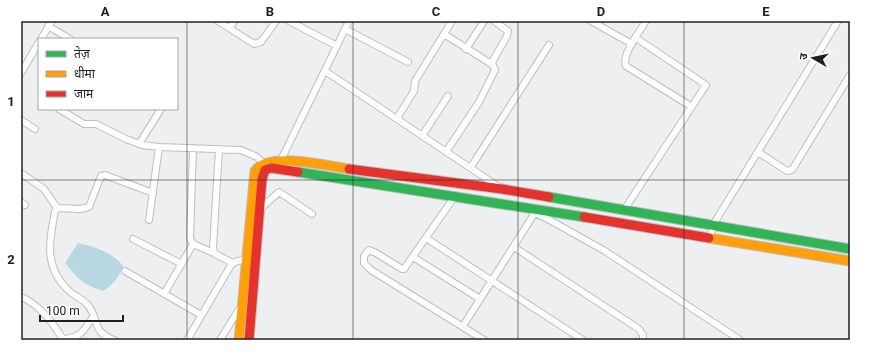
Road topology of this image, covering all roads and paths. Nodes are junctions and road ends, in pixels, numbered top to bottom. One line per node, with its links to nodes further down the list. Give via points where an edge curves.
1 (218, 21): 13 (street)
2 (234, 21): 13 (street)
3 (276, 21): 13 (street, via 258,43 251,42)
4 (289, 21): 22 (street)
5 (349, 21): 14 (street)
6 (452, 21): 15 (street)
7 (484, 21): 23 (street)
8 (494, 21): 25 (street, via 508,31)
9 (591, 21): 20 (street)
10 (646, 21): 18 (street)
11 (838, 21): 42 (street)
12 (50, 24): 16 (street); 17 (street)
13 (230, 28)
14 (345, 29): 22 (street); 24 (street)
15 (444, 34): 23 (street); 33 (street, via 415,81 414,91)
16 (42, 38)
17 (69, 38)
18 (636, 38): 20 (street); 30 (street, via 705,83 705,90)
19 (38, 44): 27 (street)
20 (632, 44): 30 (street, via 625,59 626,66)
21 (549, 45): 45 (street)
22 (337, 46): 26 (street)
23 (466, 49): 25 (street)
24 (408, 62)
25 (491, 64): 41 (street, via 495,70 490,81)
26 (325, 70): 33 (street); 43 (street)
27 (21, 73)
28 (850, 75): 42 (street, via 792,170 787,171)
29 (448, 96): 36 (street)
30 (692, 107): 54 (street)
31 (61, 110): 37 (street, via 84,124 99,126)
32 (160, 110): 37 (street)
33 (399, 118): 36 (street, via 402,123)
34 (21, 120): 35 (street)
35 (36, 129)
36 (422, 136): 41 (street)
37 (139, 144): 38 (street)
38 (159, 147): 39 (street); 48 (street)
39 (193, 148): 40 (street); 62 (street, via 190,238)
40 (219, 149): 44 (street, via 250,153); 65 (street)
41 (446, 152): 45 (street)
42 (758, 152): 58 (street)
43 (281, 160): 44 (main road); 47 (main road)
44 (265, 165): 50 (main road); 53 (main road); 67 (main road, via 256,168 253,176)
45 (471, 167): 47 (street)
46 (21, 173): 52 (street, via 44,189)
47 (502, 189): 49 (main road)
48 (153, 193): 52 (street, via 105,175 101,176 89,207); 57 (street)
49 (522, 193): 51 (main road); 54 (main road)
50 (455, 196): 51 (main road); 59 (street)
51 (520, 206): 55 (main road)
52 (57, 208): 80 (street, via 50,240 52,268 69,291 87,304)
53 (259, 210): 56 (street, via 279,192); 79 (main road)
54 (624, 210): 58 (main road)
55 (536, 211): 60 (main road); 63 (street); 91 (street, via 605,251)
56 (312, 214)
57 (149, 220)
58 (713, 225): 60 (street); 64 (main road)
59 (426, 238): 66 (street); 72 (street)
60 (710, 238): 68 (main road)
61 (133, 239): 70 (street)
62 (193, 244): 65 (street); 70 (street)
63 (514, 247): 72 (street); 90 (street, via 639,329)
64 (850, 249)
65 (214, 252): 69 (street)
66 (413, 257): 75 (street); 81 (street, via 403,269 372,251 367,251 364,259 366,266 371,270)
67 (245, 260): 69 (street); 76 (main road)
68 (850, 261)
69 (233, 263): 77 (street)
70 (182, 264): 73 (street)
71 (125, 271): 73 (street)
72 (492, 281): 75 (street); 89 (street)
73 (164, 294): 77 (street)
74 (21, 297): 82 (street, via 41,312)
75 (480, 300): 81 (street)
76 (242, 302): 78 (main road); 85 (street)
77 (201, 315): 84 (street)
78 (241, 315): 79 (main road); 86 (main road)
79 (251, 316): 87 (main road)
80 (94, 317): 82 (street, via 82,333 75,338); 83 (street, via 100,333)
81 (463, 326): 88 (street)
82 (63, 340)
83 (114, 340)
84 (187, 340)
85 (220, 340)
86 (239, 340)
87 (250, 340)
88 (484, 340)
89 (583, 340)
90 (643, 340)
91 (740, 340)

